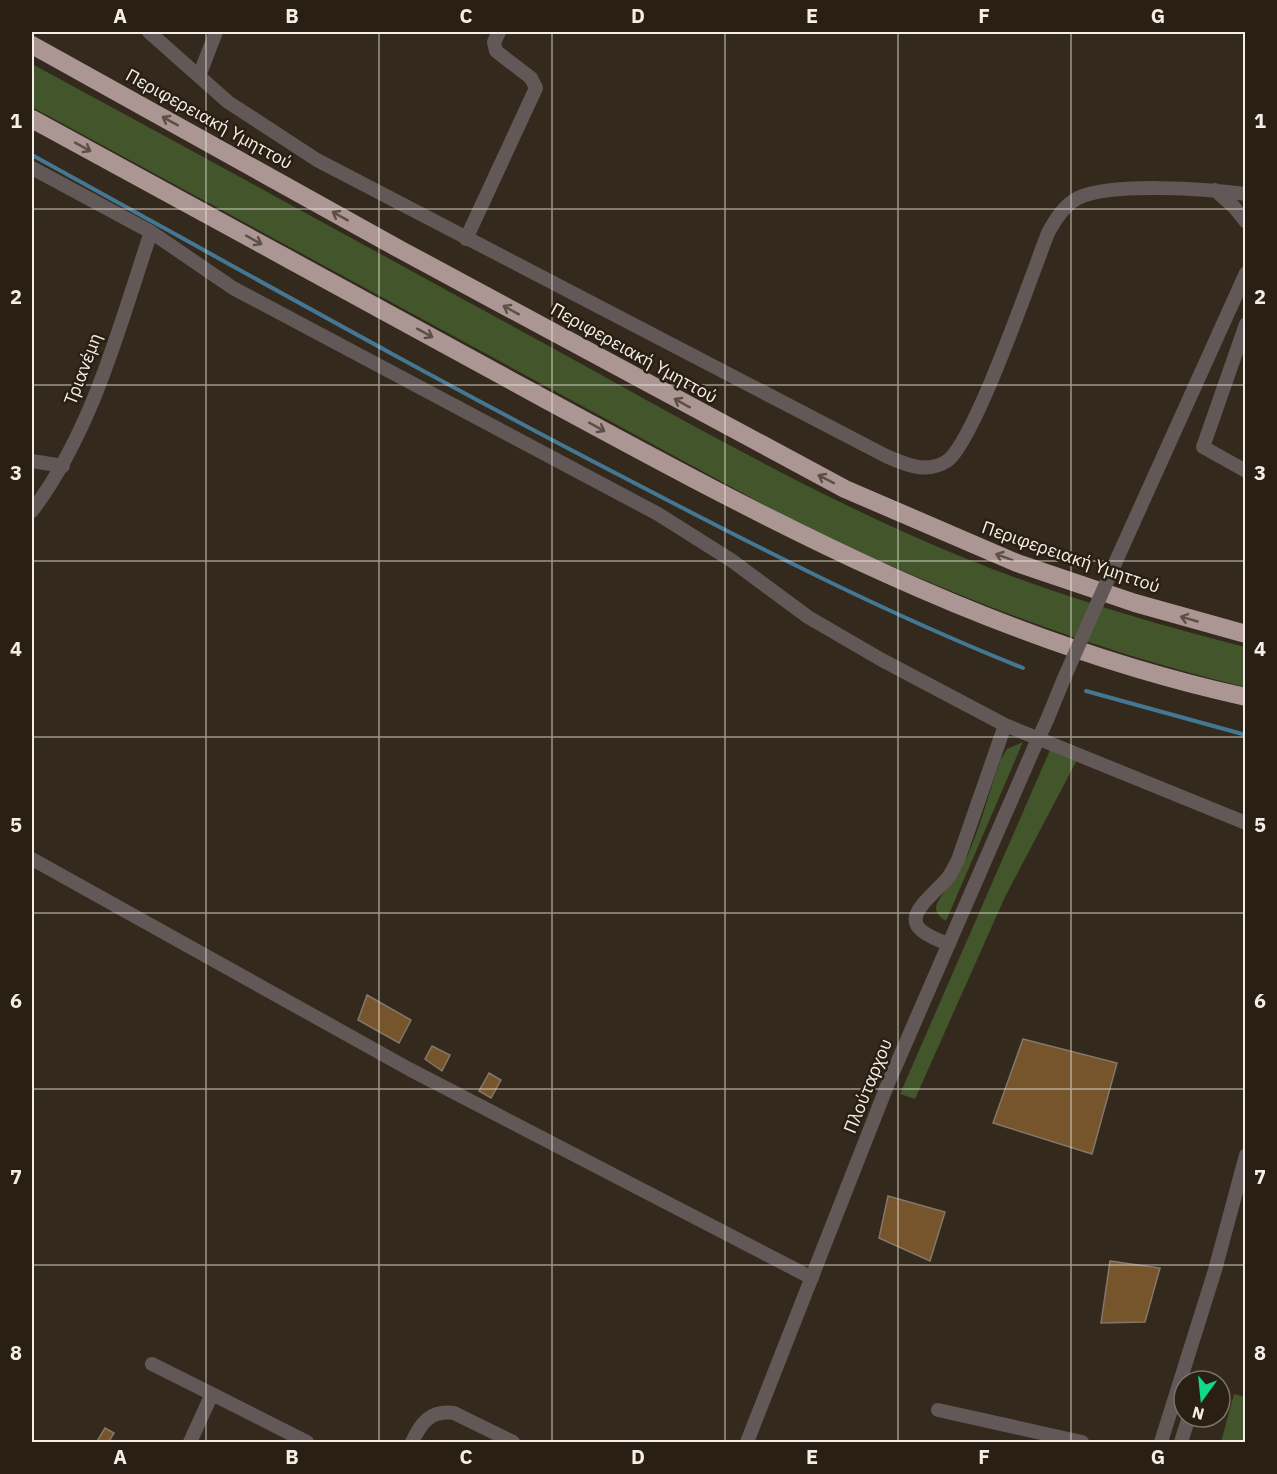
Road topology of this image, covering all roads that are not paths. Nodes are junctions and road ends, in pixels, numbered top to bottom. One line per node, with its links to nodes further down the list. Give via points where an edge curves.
1 (149, 32): 5 (street)
2 (216, 32): 5 (street)
3 (499, 32): 12 (street, via 494,42 496,51 531,78 536,88)
4 (32, 45): 20 (highway, Περιφερειακή Υμηττού, one-way to 4, via 1135,603 1017,563 845,489)
5 (199, 76): 12 (street, via 245,114 317,160)
6 (32, 119): 21 (highway, one-way to 21, via 705,486 885,576 1007,626 1092,655)
7 (32, 168): 11 (street)
8 (1215, 190): 9 (street); 10 (street); 12 (street, via 1094,193 1077,198 1066,207 1048,233 969,430 948,460 928,468 903,464 886,456)
9 (1245, 194)
10 (1245, 222)
11 (151, 232): 17 (street, Τριανέμη, via 104,371); 22 (street, via 233,288 658,514 731,560 808,617)
12 (466, 239)
13 (1245, 273): 14 (street, Πλούταρχου)
14 (1241, 299): 25 (street, Πλούταρχου, bridge, via 1112,570)
15 (1245, 324): 18 (street, via 1203,447)
16 (32, 461): 17 (street)
17 (63, 466): 19 (street, Τριανέμη)
18 (1245, 471)
19 (32, 511)
20 (1245, 634)
21 (1245, 696)
22 (1005, 725): 23 (street); 25 (street, via 958,860 948,879 924,900 915,916 916,924 927,936)
23 (1245, 823)
24 (32, 859): 27 (street, via 409,1070)
25 (949, 944): 27 (street, Πλούταρχου, via 887,1086)
26 (1245, 1155): 37 (street, via 1215,1270)
27 (812, 1278): 35 (street, Πλούταρχου)
28 (152, 1364): 29 (street)
29 (212, 1394): 31 (street); 32 (street)
30 (938, 1410): 36 (street)
31 (190, 1443)
32 (307, 1443)
33 (412, 1443): 34 (street, via 425,1419 443,1412 453,1413)
34 (513, 1443)
35 (747, 1443)
36 (1082, 1443)
37 (1161, 1443)

